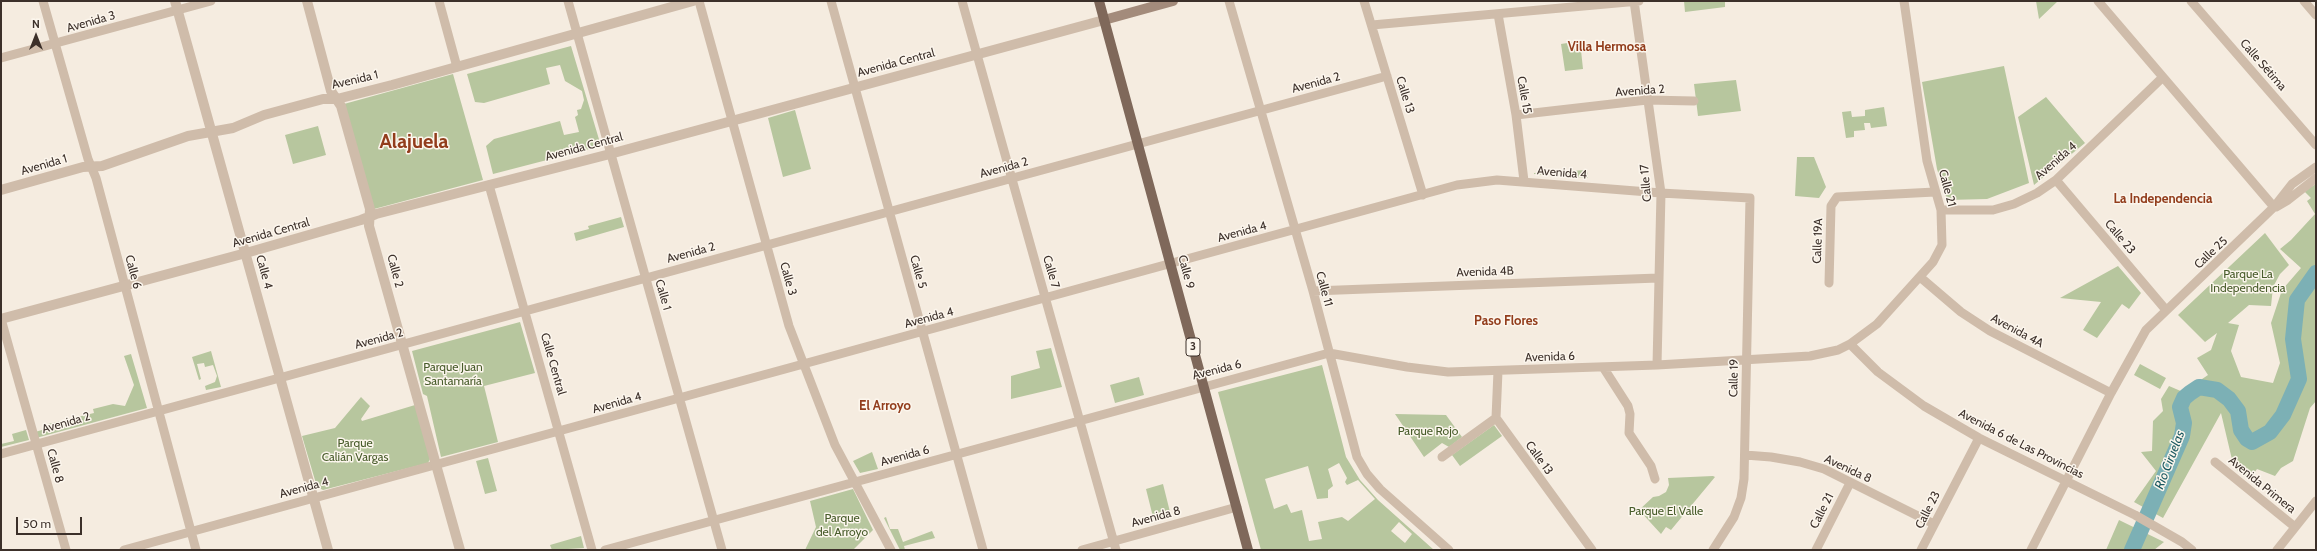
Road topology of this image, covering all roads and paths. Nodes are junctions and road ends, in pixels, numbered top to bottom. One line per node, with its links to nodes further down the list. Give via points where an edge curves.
1 (43, 1): 26 (street, Calle 6)
2 (211, 1): 20 (street, Avenida 3)
3 (307, 1): 33 (street, Calle 2, via 331,91)
4 (439, 1): 29 (street)
5 (568, 1): 25 (street, Calle 1)
6 (693, 1): 25 (street, Avenida 1)
7 (699, 1): 38 (street, Calle 3)
8 (831, 1): 32 (street, Calle 5)
9 (962, 1): 27 (street, Calle 7)
10 (1099, 1): 23 (main road, Calle 9 / 3)
11 (1173, 1): 23 (main road, Avenida Central)
12 (1229, 1): 36 (street, Calle 11)
13 (1364, 1): 24 (street, Calle 13)
14 (1634, 1): 15 (street); 21 (street); 34 (street, Calle 17)
15 (1639, 1)
16 (1904, 1): 51 (street, Calle 21, via 1927,161)
17 (2098, 1): 31 (street)
18 (2191, 1): 41 (street, Calle Sétima)
19 (2304, 1): 22 (street)
20 (176, 6): 26 (street, Avenida 3); 39 (street, Calle 4)
21 (1498, 14): 24 (street); 37 (street, Calle 15)
22 (2316, 15)
23 (1104, 20): 27 (street, Avenida Central); 40 (main road, Calle 9 / 3)
24 (1372, 25): 30 (street, Calle 13)
25 (577, 34): 29 (street, Avenida 1); 42 (street, Calle 1)
26 (55, 44): 28 (street, Avenida 3); 43 (street, Calle 6)
27 (977, 54): 32 (street, Avenida Central); 46 (street, Calle 7)
28 (1, 58)
29 (457, 67): 33 (street, Avenida 1)
30 (1387, 76): 36 (street, Avenida 2); 53 (street, Calle 13)
31 (2163, 78): 47 (street, Avenida 4); 55 (street)
32 (855, 88): 38 (street, Avenida Central); 57 (street, Calle 5)
33 (337, 99): 39 (street, Avenida 1, via 323,99 264,115 233,128); 58 (street, Calle 2, via 368,202)
34 (1647, 100): 35 (street, Avenida 2); 37 (street, Avenida 2); 52 (street, Calle 17)
35 (1694, 101)
36 (1262, 110): 40 (street, Avenida 2); 59 (street, Calle 11)
37 (1516, 115): 48 (street, Calle 15)
38 (732, 120): 42 (street, Avenida Central); 60 (street, Calle 3)
39 (212, 133): 43 (street, Avenida 1, via 188,136 127,159); 61 (street, Calle 4)
40 (1138, 144): 46 (street, Avenida 2); 62 (main road, Calle 9 / 3)
41 (2316, 145)
42 (610, 154): 49 (street, Avenida Central); 64 (street, Calle 1)
43 (91, 167): 50 (street, Avenida 1); 67 (street, Calle 6)
44 (2316, 167): 55 (street, via 2292,184)
45 (2316, 178): 55 (street, via 2288,200)
46 (1012, 179): 57 (street, Avenida 2); 69 (street, Calle 7)
47 (2056, 180): 56 (street, Avenida 4, via 2037,193 2002,208 1983,211); 70 (street, Calle 23)
48 (1524, 181): 52 (street, Avenida 4); 53 (street, Avenida 4, via 1476,182)
49 (489, 185): 58 (street, Avenida Central); 71 (street, Calle Central)
50 (1, 190)
51 (1935, 192): 56 (street, Calle 21); 66 (street, Calle 19A, via 1843,196 1833,200)
52 (1660, 193): 54 (street, Avenida 4); 65 (street, Calle 17)
53 (1423, 196): 59 (street, Avenida 4)
54 (1750, 198): 77 (street, Calle 19)
55 (2274, 207): 70 (street, Calle 25)
56 (1941, 210): 63 (street, Calle 21, via 1943,233 1940,251)
57 (889, 212): 60 (street, Avenida 2); 73 (street, Calle 5)
58 (369, 217): 61 (street, Avenida Central); 75 (street, Calle 2, via 369,226)
59 (1295, 230): 62 (street, Avenida 4); 68 (street, Calle 11)
60 (766, 246): 64 (street, Avenida 2); 78 (street, Calle 3, via 784,310)
61 (246, 253): 67 (street, Avenida Central); 82 (street, Calle 4)
62 (1170, 264): 69 (street, Avenida 4); 83 (main road, Calle 9 / 3)
63 (1920, 277): 74 (street, Calle 21, via 1877,324); 84 (street, Avenida 4A, via 1961,312 1990,331)
64 (646, 278): 71 (street, Avenida 2); 85 (street, Calle 1)
65 (1658, 278): 68 (street, Avenida 4B); 79 (street, Calle 17)
66 (1829, 283)
67 (125, 286): 72 (street, Avenida Central); 86 (street, Calle 6)
68 (1313, 291): 76 (street, Calle 11)
69 (1045, 298): 73 (street, Avenida 4); 88 (street, Calle 7)
70 (2166, 310): 84 (street, Calle 25, via 2146,330)
71 (525, 311): 75 (street, Avenida 2); 89 (street, Calle Central)
72 (1, 319): 91 (street, Calle 8)
73 (922, 332): 78 (street, Avenida 4); 93 (street, Calle 5)
74 (1850, 344): 77 (street, Avenida 6, via 1826,354); 90 (street, Avenida 6 de Las Provincias, via 1903,392)
75 (403, 345): 82 (street, Avenida 2); 97 (street, Calle 2)
76 (1329, 353): 81 (street, Avenida 6, via 1434,372); 83 (street, Avenida 6); 122 (street, Calle 11, via 1354,448 1362,467 1380,489)
77 (1746, 358): 79 (street, Avenida 6); 94 (street, Calle 19)
78 (804, 364): 85 (street, Avenida 4); 99 (street, Calle 3, via 835,445)
79 (1657, 365): 80 (street, Avenida 6)
80 (1603, 367): 81 (street, Avenida 6); 98 (street, via 1628,406 1629,433 1651,466)
81 (1498, 371): 87 (street)
82 (280, 377): 86 (street, Avenida 2); 102 (street, Calle 4)
83 (1204, 387): 88 (street, Avenida 6); 104 (main road, Calle 9 / 3)
84 (2111, 393): 100 (street, Calle 25)
85 (680, 398): 89 (street, Avenida 4); 105 (street, Calle 1)
86 (158, 410): 91 (street, Avenida 2); 108 (street, Calle 6)
87 (1496, 418): 95 (street); 123 (street, Calle 13)
88 (1079, 420): 93 (street, Avenida 6); 109 (street, Calle 7)
89 (559, 431): 97 (street, Avenida 4); 115 (street, Calle Central)
90 (1978, 438): 100 (street, Avenida 6 de Las Provincias); 106 (street, Calle 23)
91 (36, 444): 92 (street, Avenida 2); 110 (street, Calle 8)
92 (1, 454)
93 (956, 454): 99 (street, Avenida 6); 119 (street, Calle 5)
94 (1745, 455): 101 (street, Avenida 8, via 1800,462 1824,469); 124 (street, Calle 19, via 1743,488 1738,508)
95 (1442, 457)
96 (2214, 462): 107 (street, Avenida Primera)
97 (436, 465): 102 (street, Avenida 4); 114 (street, Calle 2)
98 (1655, 479)
99 (855, 481): 105 (street, Avenida 6); 118 (street, Calle 3)
100 (2066, 481): 127 (street, Calle 25); 128 (street, Avenida 6 de Las Provincias, via 2159,528)
101 (1850, 483): 106 (street, Avenida 8); 125 (street, Calle 21)
102 (314, 498): 108 (street, Avenida 4); 113 (street, Calle 4)
103 (2316, 501): 107 (street)
104 (1237, 507): 109 (street, Avenida 8); 121 (main road, Calle 9 / 3)
105 (713, 520): 116 (street, Avenida 6); 117 (street, Calle 1)
106 (1934, 524): 126 (street, Calle 23)
107 (2295, 527): 129 (street)
108 (190, 532): 111 (street, Avenida 4); 112 (street, Calle 6)
109 (1115, 546): 120 (street, Avenida 8)
110 (66, 550)
111 (124, 550)
112 (196, 550)
113 (328, 550)
114 (460, 550)
115 (592, 550)
116 (606, 550)
117 (722, 550)
118 (890, 550)
119 (983, 550)
120 (1082, 550)
121 (1248, 550)
122 (1450, 550)
123 (1592, 550)
124 (1712, 550)
125 (1816, 550)
126 (1921, 550)
127 (2031, 550)
128 (2192, 550)
129 (2277, 550)

